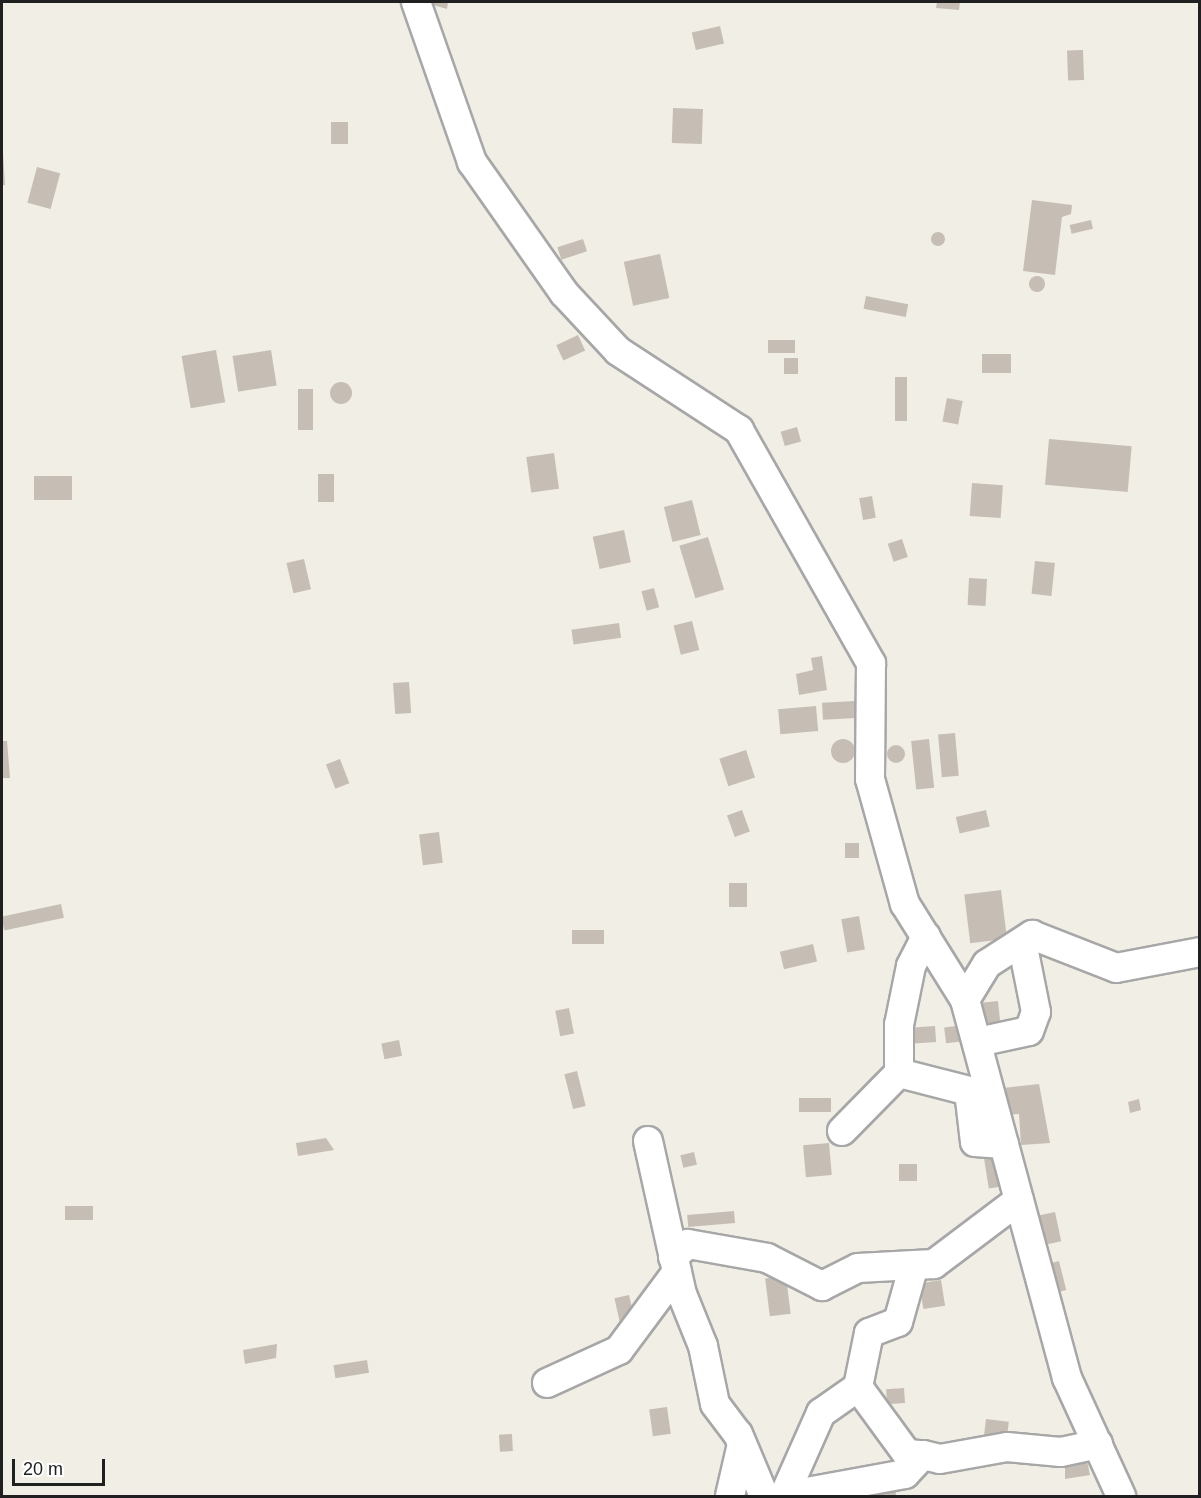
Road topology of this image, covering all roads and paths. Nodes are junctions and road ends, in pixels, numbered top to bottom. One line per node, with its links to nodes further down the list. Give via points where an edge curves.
1 (416, 2): 2 (street, via 472,162 564,293 618,351 739,430 871,663 870,779 905,904)
2 (926, 938): 5 (street); 7 (street, via 911,966 899,1025)
3 (1022, 942): 4 (street, via 1032,935 1116,968); 5 (street, via 987,964); 6 (street, via 1036,1012 1029,1031)
4 (1200, 952)
5 (965, 1000): 6 (street)
6 (978, 1042): 10 (street)
7 (899, 1073): 8 (street); 10 (street, via 969,1091 975,1142)
8 (842, 1131)
9 (648, 1141): 12 (street)
10 (1004, 1144): 11 (street)
11 (1019, 1200): 13 (street, via 934,1264); 17 (street, via 1067,1378)
12 (675, 1264): 13 (street, via 688,1244 767,1258 822,1286 858,1268); 14 (street, via 619,1350); 16 (street, via 703,1346 715,1404)
13 (914, 1265): 15 (street, via 898,1322 869,1333)
14 (547, 1383)
15 (858, 1387): 18 (street, via 907,1454); 19 (street, via 821,1413)
16 (742, 1444): 20 (street); 21 (street)
17 (1098, 1444): 18 (street, via 1061,1452 1007,1447 940,1459); 22 (street)
18 (923, 1455): 19 (street, via 905,1474)
19 (785, 1496)
20 (730, 1497)
21 (764, 1497)
22 (1121, 1497)

